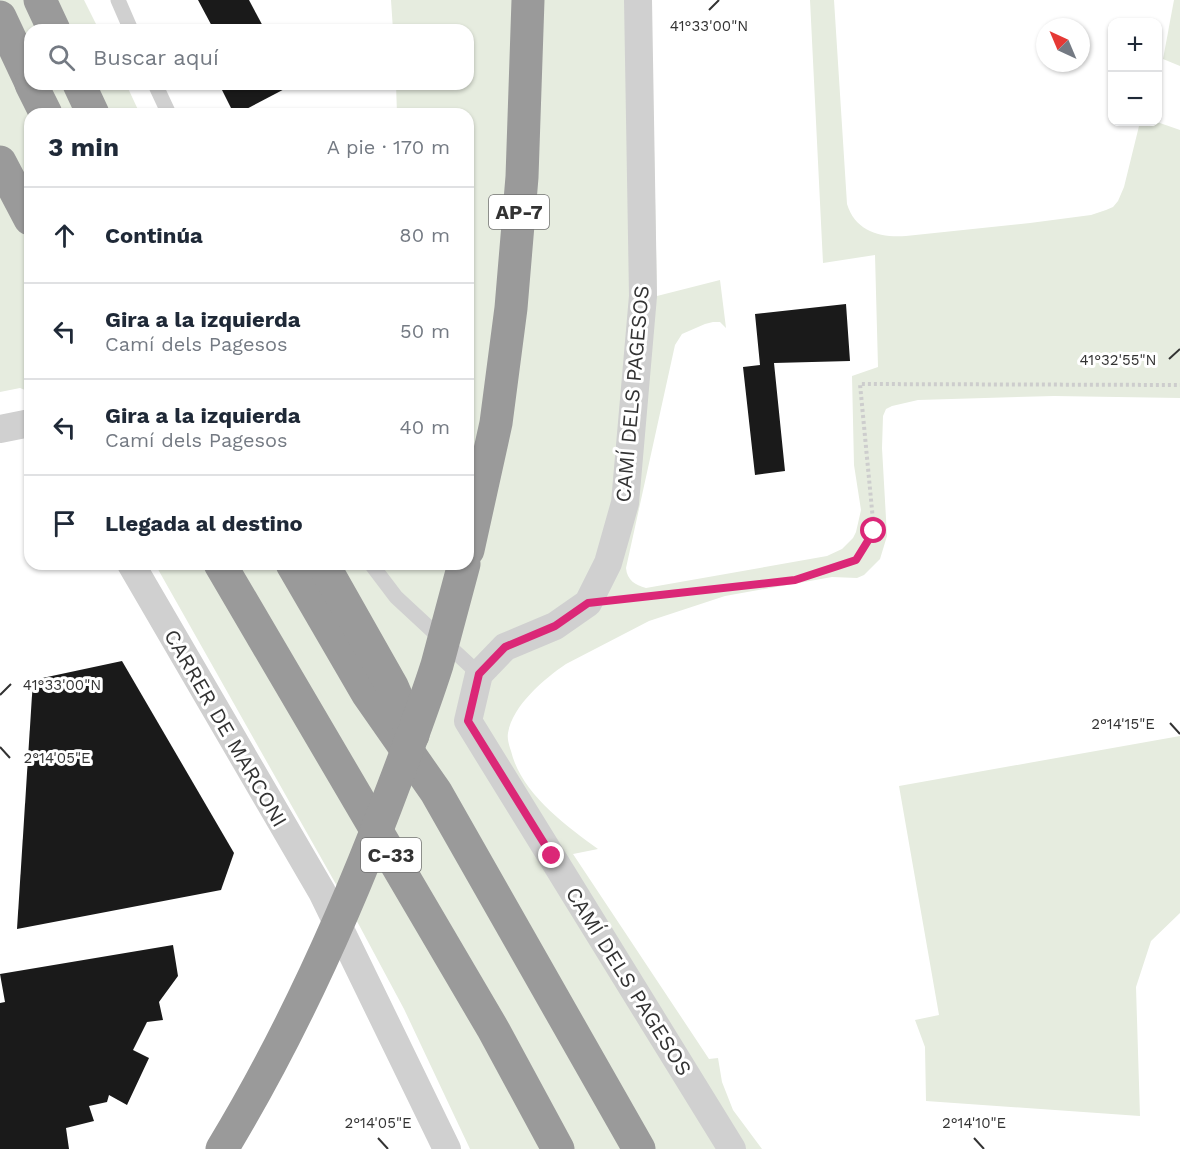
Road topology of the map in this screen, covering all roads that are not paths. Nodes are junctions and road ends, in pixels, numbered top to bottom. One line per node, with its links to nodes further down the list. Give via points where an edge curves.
1 (40, 0): 6 (highway)
2 (118, 0): 7 (lane)
3 (528, 0): 19 (highway, AP-7, via 522,177 511,308 496,423)
4 (638, 0): 26 (street, CAMÍ DELS PAGESOS, via 643,273 625,503 608,563 588,603 555,626 505,647)
5 (0, 17): 8 (highway)
6 (51, 24)
7 (128, 24)
8 (24, 68)
9 (34, 90): 12 (highway)
10 (82, 90): 13 (highway)
11 (158, 90): 14 (lane)
12 (43, 108)
13 (90, 108)
14 (166, 108)
15 (0, 162): 16 (highway)
16 (24, 208)
17 (24, 424): 18 (street)
18 (0, 429)
19 (474, 523)
20 (135, 570): 29 (street, CARRER DE MARCONI, via 322,891)
21 (224, 570): 30 (highway, C-33, via 493,1029)
22 (295, 570): 27 (highway, via 367,693)
23 (326, 570): 27 (highway, via 392,686)
24 (376, 570): 26 (lane, via 396,597)
25 (462, 570): 28 (highway, bridge, via 436,666 362,869 279,1048)
26 (479, 674): 32 (street, CAMÍ DELS PAGESOS, via 468,721)
27 (436, 792): 31 (highway)
28 (222, 1149)
29 (447, 1149)
30 (558, 1149)
31 (639, 1149)
32 (732, 1149)

